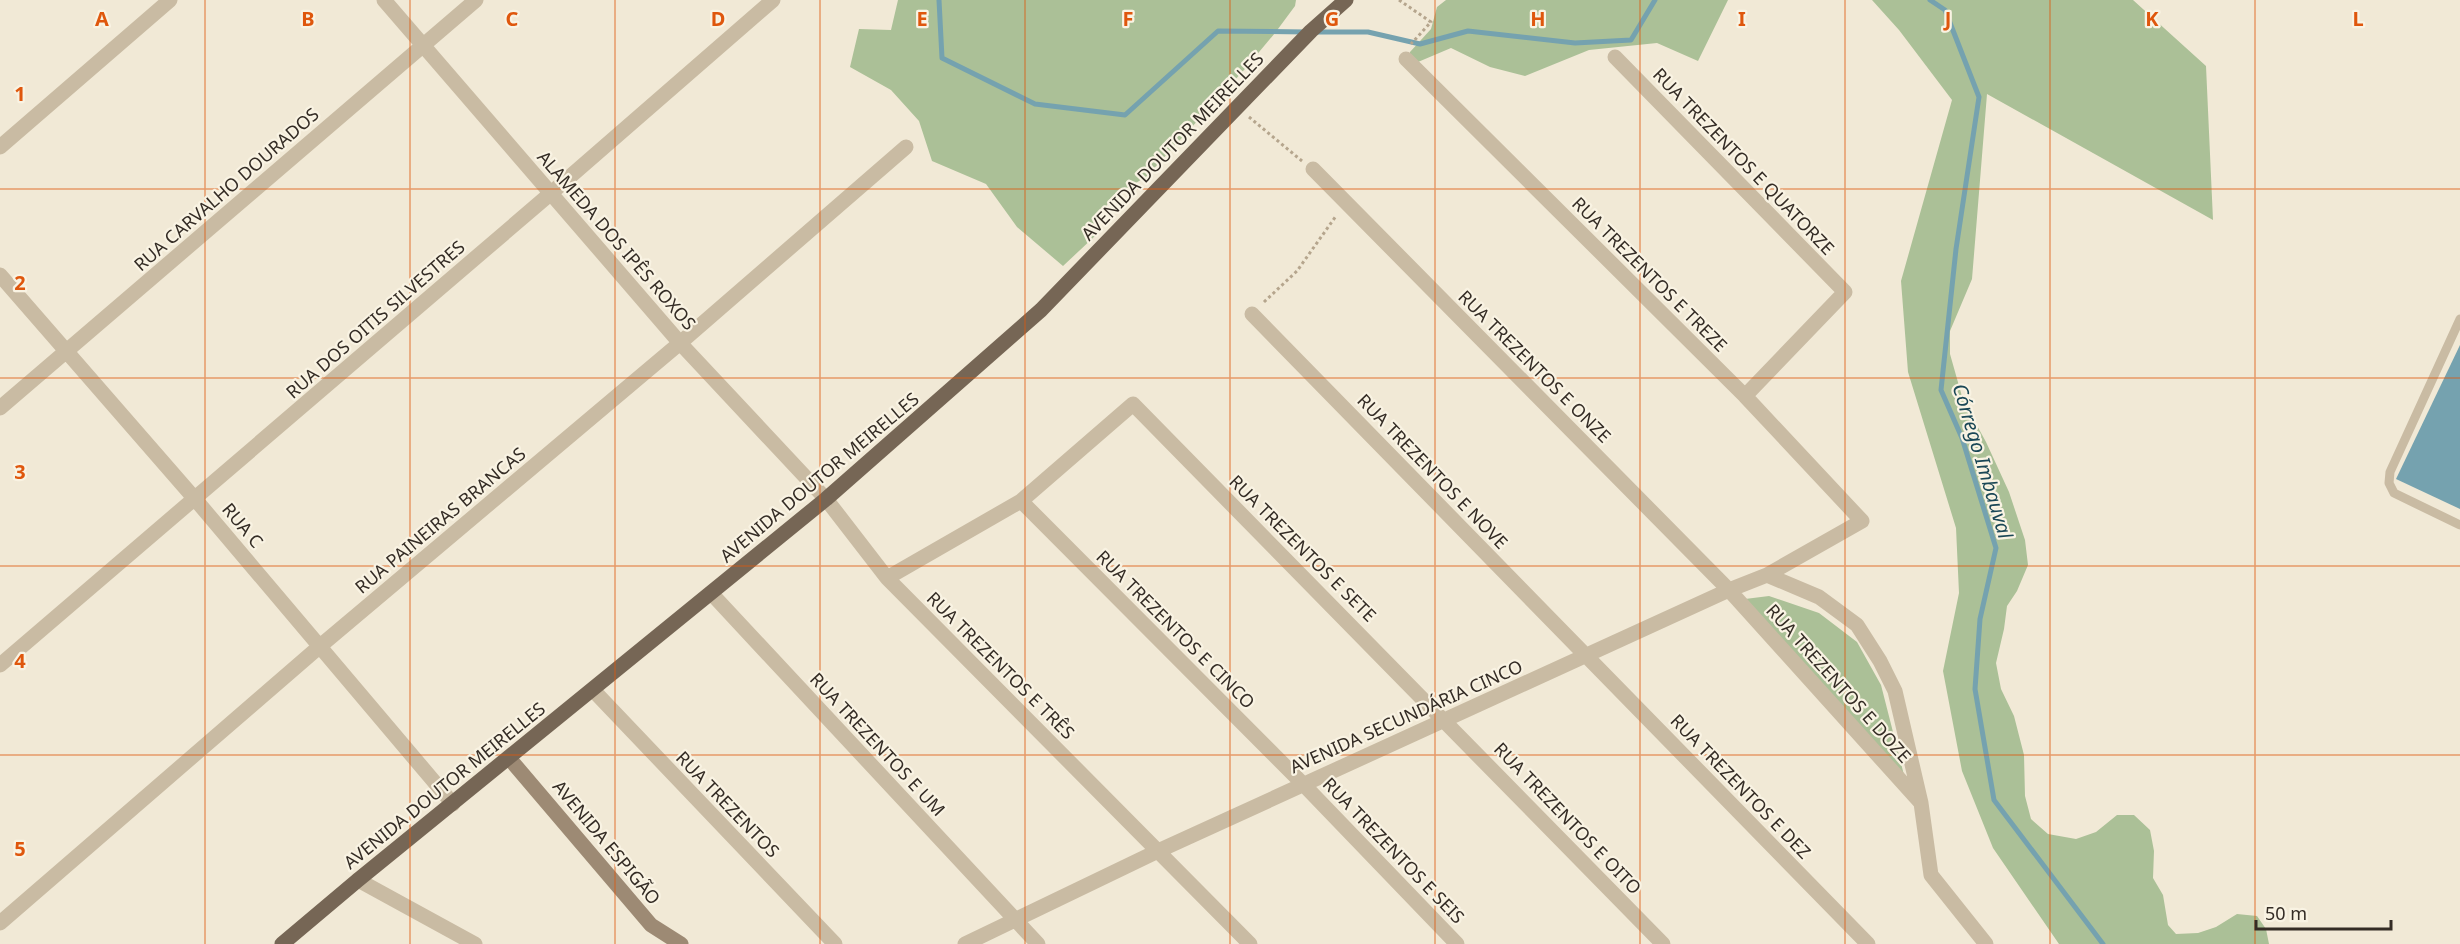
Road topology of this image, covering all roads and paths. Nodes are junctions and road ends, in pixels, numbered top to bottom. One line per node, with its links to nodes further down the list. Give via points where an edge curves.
1 (170, 0): 11 (street)
2 (384, 0): 7 (street, ALAMEDA DOS IPÊS ROXOS)
3 (476, 0): 7 (street, RUA CARVALHO DOURADOS)
4 (773, 0): 14 (street, RUA DOS OITIS SILVESTRES)
5 (1399, 0): 8 (path, via 1431,22)
6 (1342, 2): 10 (main road, AVENIDA DOUTOR MEIRELLES)
7 (424, 45): 14 (street, ALAMEDA DOS IPÊS ROXOS); 20 (street, RUA CARVALHO DOURADOS)
8 (1406, 54): 21 (street, RUA TREZENTOS E TREZE)
9 (1615, 57): 21 (street, RUA TREZENTOS E QUATORZE, via 1845,292)
10 (1237, 107): 13 (path); 24 (main road, AVENIDA DOUTOR MEIRELLES, via 1041,310)
11 (0, 147)
12 (906, 147): 19 (street, RUA PAINEIRAS BRANCAS)
13 (1313, 169): 15 (street, RUA TREZENTOS E ONZE)
14 (550, 194): 19 (street, ALAMEDA DOS IPÊS ROXOS); 23 (street, RUA DOS OITIS SILVESTRES)
15 (1346, 202): 17 (path, via 1297,271); 30 (street, RUA TREZENTOS E ONZE)
16 (0, 275): 20 (street, RUA C)
17 (1252, 314): 33 (street, RUA TREZENTOS E NOVE)
18 (2460, 319): 27 (lane, via 2390,472 2389,483 2394,493)
19 (680, 343): 24 (street, ALAMEDA DOS IPÊS ROXOS); 32 (street, RUA PAINEIRAS BRANCAS)
20 (67, 351): 22 (street, RUA CARVALHO DOURADOS); 23 (street, RUA C)
21 (1745, 396): 26 (street, RUA TREZENTOS E TREZE)
22 (0, 408)
23 (195, 499): 32 (street, RUA C); 34 (street, RUA DOS OITIS SILVESTRES)
24 (826, 499): 29 (street, RUA TREZENTOS E TRÊS); 31 (main road, AVENIDA DOUTOR MEIRELLES)
25 (1021, 501): 29 (street); 36 (street, RUA TREZENTOS E SETE, via 1133,404); 38 (street, RUA TREZENTOS E CINCO)
26 (1862, 521): 28 (street, AVENIDA SECUNDÁRIA CINCO)
27 (2460, 525)
28 (1767, 575): 30 (street, AVENIDA SECUNDÁRIA CINCO); 39 (street, via 1819,597 1857,625 1894,691)
29 (887, 578): 41 (street, RUA TREZENTOS E TRÊS)
30 (1729, 590): 33 (street, AVENIDA SECUNDÁRIA CINCO); 39 (street, RUA TREZENTOS E DOZE)
31 (711, 593): 35 (main road, AVENIDA DOUTOR MEIRELLES); 43 (street, RUA TREZENTOS E UM)
32 (319, 647): 40 (street, RUA C); 44 (street, RUA PAINEIRAS BRANCAS)
33 (1587, 655): 36 (street, AVENIDA SECUNDÁRIA CINCO); 54 (street, RUA TREZENTOS E DEZ)
34 (0, 665)
35 (593, 690): 37 (main road, AVENIDA DOUTOR MEIRELLES); 48 (street, RUA TREZENTOS)
36 (1445, 720): 38 (street, AVENIDA SECUNDÁRIA CINCO); 53 (street, RUA TREZENTOS E OITO)
37 (509, 758): 40 (main road, AVENIDA DOUTOR MEIRELLES); 47 (street, AVENIDA ESPIGÃO, via 651,925)
38 (1303, 784): 41 (street, AVENIDA SECUNDÁRIA CINCO); 52 (street, RUA TREZENTOS E SEIS)
39 (1921, 803): 55 (street, via 1930,874)
40 (453, 804): 42 (main road, AVENIDA DOUTOR MEIRELLES)
41 (1158, 851): 43 (street, AVENIDA SECUNDÁRIA CINCO); 51 (street, RUA TREZENTOS E TRÊS)
42 (358, 880): 45 (main road, AVENIDA DOUTOR MEIRELLES); 46 (street)
43 (1016, 921): 49 (street, AVENIDA SECUNDÁRIA CINCO); 50 (street, RUA TREZENTOS E UM)
44 (0, 923)
45 (282, 944)
46 (475, 944)
47 (681, 944)
48 (835, 944)
49 (965, 944)
50 (1038, 944)
51 (1250, 944)
52 (1457, 944)
53 (1663, 944)
54 (1868, 944)
55 (1986, 944)

